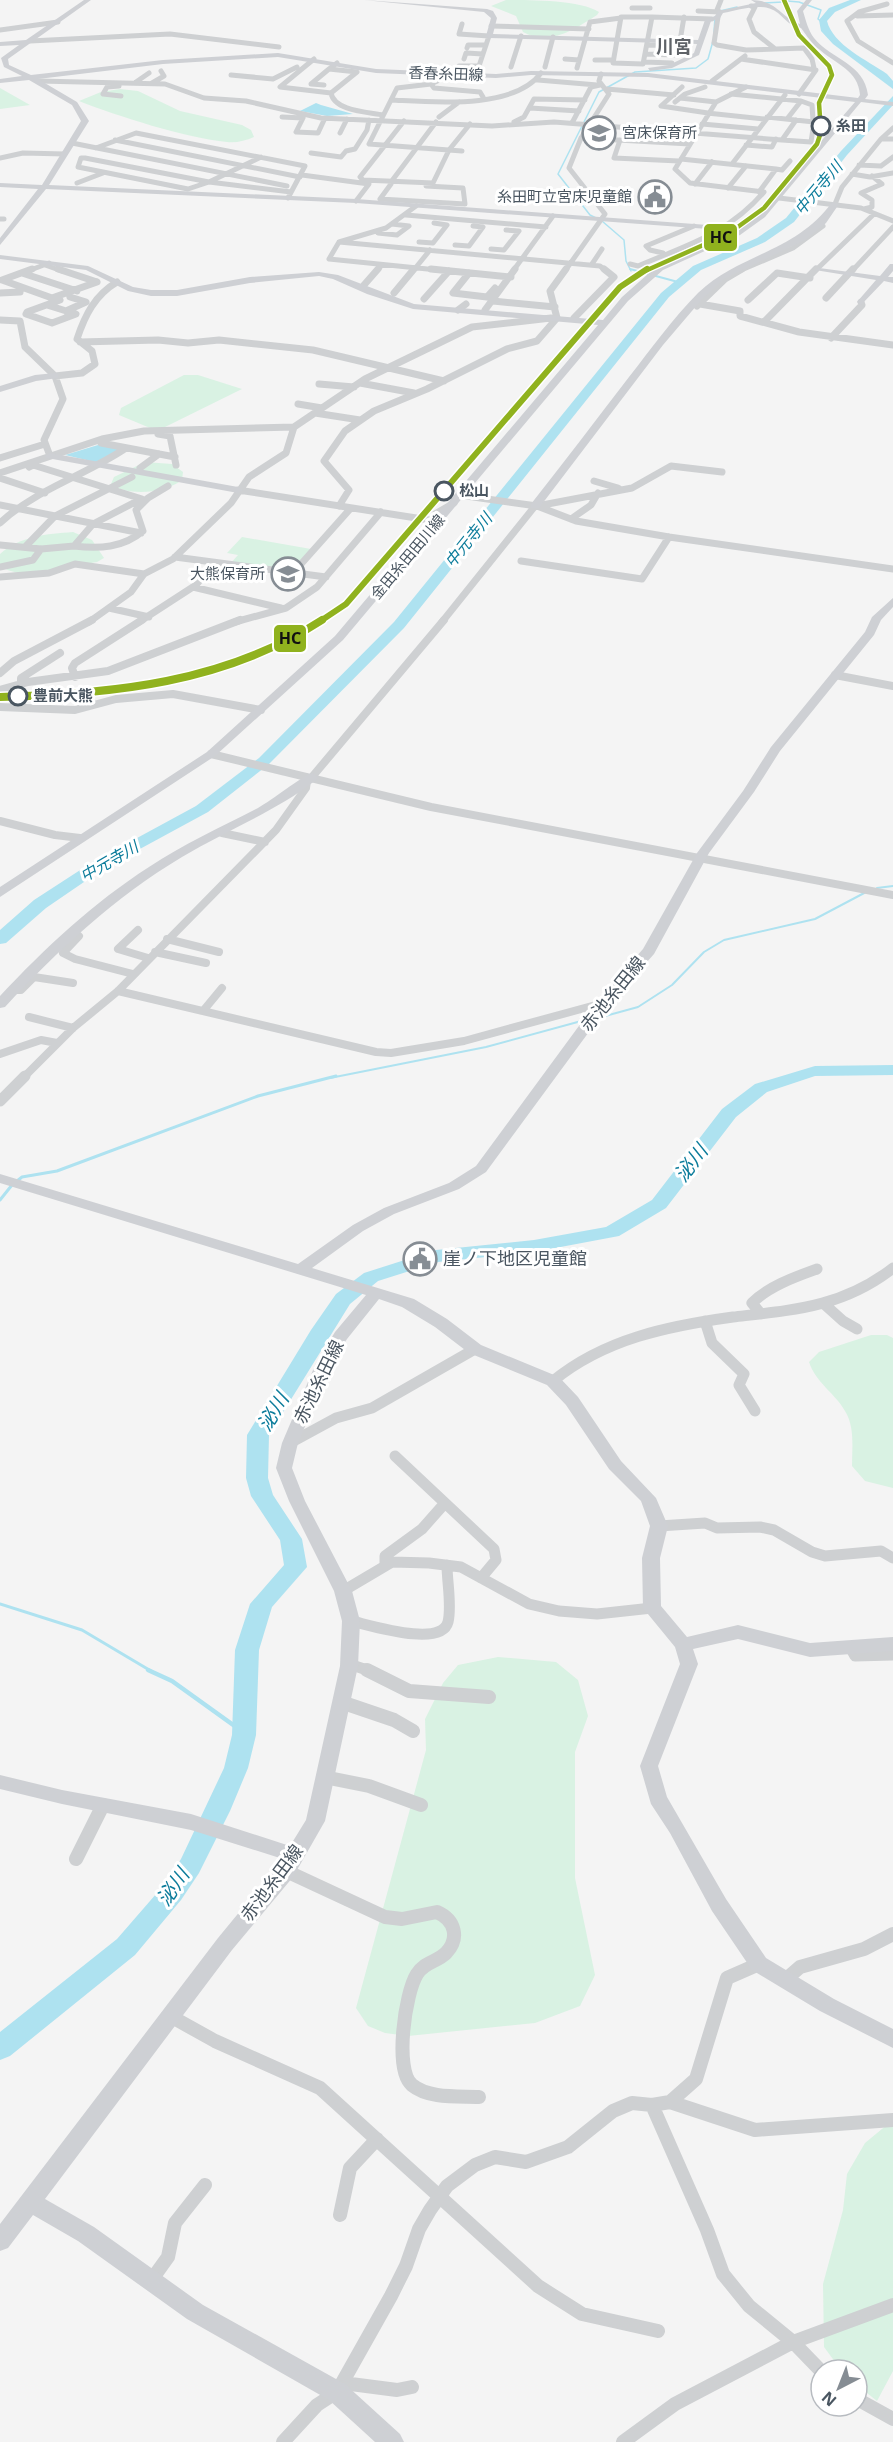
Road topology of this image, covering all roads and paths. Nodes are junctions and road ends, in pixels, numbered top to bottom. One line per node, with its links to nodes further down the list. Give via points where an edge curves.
1 (88, 0): 21 (street)
2 (367, 0): 23 (street, via 485,10 493,14)
3 (644, 0): 10 (street)
4 (722, 0): 16 (street)
5 (809, 0): 24 (street, via 800,11)
6 (893, 2): 8 (street)
7 (752, 3): 16 (street); 24 (street, via 779,11 784,20); 43 (street, via 755,8 749,19 754,32)
8 (887, 4): 13 (street); 17 (street, via 880,7)
9 (632, 8): 10 (street)
10 (641, 8): 11 (street)
11 (653, 9)
12 (681, 10): 16 (street)
13 (853, 15): 17 (street); 60 (street, via 847,21 848,31 863,46)
14 (893, 15): 17 (street)
15 (652, 16): 18 (street); 19 (street); 37 (street)
16 (717, 16): 18 (street); 36 (street, via 708,20); 45 (street, via 714,43)
17 (878, 16): 20 (street)
18 (684, 17): 39 (street)
19 (621, 18): 26 (street, via 590,22); 34 (street)
20 (893, 21)
21 (58, 22): 27 (street); 35 (street)
22 (462, 24): 28 (street, via 459,34 471,38)
23 (491, 26): 25 (street); 28 (street)
24 (801, 26): 109 (street, via 816,45 856,72 865,87)
25 (540, 28): 26 (street); 30 (street)
26 (589, 29): 33 (street)
27 (0, 30)
28 (489, 36): 29 (street); 40 (street)
29 (521, 36): 30 (street); 65 (street)
30 (538, 37): 31 (street)
31 (553, 37): 33 (street); 76 (street)
32 (221, 39): 35 (street, via 170,34); 41 (street); 46 (street)
33 (586, 39): 34 (street); 53 (street)
34 (616, 39): 37 (street); 55 (street)
35 (30, 41): 38 (street); 77 (street, via 3,62)
36 (701, 42): 39 (street); 71 (street, via 697,54 670,67)
37 (648, 43): 39 (street); 48 (street)
38 (0, 44)
39 (678, 44)
40 (486, 45): 42 (street); 47 (street)
41 (279, 47)
42 (467, 48)
43 (774, 48): 45 (street); 69 (street, via 804,48)
44 (259, 50): 46 (street, via 240,50)
45 (746, 50): 52 (street)
46 (241, 53): 56 (street, 香春糸田線); 77 (street, 香春糸田線)
47 (483, 54): 50 (street, via 466,53); 62 (street)
48 (646, 54): 49 (street); 57 (street)
49 (675, 55)
50 (464, 59)
51 (565, 59): 53 (street)
52 (741, 59): 69 (street); 73 (street)
53 (579, 60): 67 (street)
54 (595, 60): 55 (street)
55 (613, 60): 57 (street)
56 (312, 61): 58 (street, 香春糸田線); 74 (street, via 273,80); 79 (street)
57 (644, 62): 59 (street)
58 (337, 63): 68 (street); 75 (street, 香春糸田線)
59 (672, 63)
60 (893, 63)
61 (459, 66): 62 (street)
62 (479, 66): 63 (street)
63 (490, 66)
64 (501, 67): 65 (street)
65 (511, 67): 76 (street)
66 (745, 67): 73 (street)
67 (577, 68): 71 (street); 76 (street)
68 (329, 69): 84 (street); 87 (street, via 357,72)
69 (814, 69): 105 (street, via 814,76)
70 (161, 71): 83 (street, via 164,76)
71 (602, 71): 76 (street, 香春糸田線); 80 (street, 香春糸田線); 88 (street, via 599,81)
72 (149, 73): 82 (street)
73 (721, 74): 80 (street)
74 (231, 75)
75 (450, 75): 76 (street, 香春糸田線); 85 (street)
76 (540, 76): 86 (street); 97 (street); 103 (street, via 510,96)
77 (37, 79): 78 (street, 香春糸田線); 81 (street); 153 (street, via 84,112 85,121)
78 (0, 81)
79 (286, 81): 84 (street); 96 (street, via 280,87)
80 (712, 81): 91 (street, 香春糸田線)
81 (125, 82): 82 (street); 101 (street, via 107,87 103,94)
82 (136, 82): 83 (street)
83 (148, 83): 93 (street, via 128,91); 121 (street, via 181,88 204,98 246,101)
84 (311, 84): 87 (street)
85 (431, 84): 94 (street, via 434,88); 107 (street, via 397,88)
86 (597, 85): 88 (street); 98 (street)
87 (339, 86): 96 (street)
88 (605, 87): 100 (street); 136 (street, via 609,94)
89 (682, 87): 100 (street)
90 (705, 87): 104 (street)
91 (746, 87): 99 (street); 102 (street, 香春糸田線)
92 (490, 89): 94 (street)
93 (113, 90)
94 (476, 92): 103 (street, via 484,96)
95 (561, 92): 98 (street)
96 (331, 93): 122 (street, via 339,105)
97 (536, 94): 106 (street); 113 (street)
98 (588, 94): 108 (street)
99 (730, 94): 102 (street); 111 (street)
100 (674, 95): 114 (street, via 661,106)
101 (121, 96)
102 (784, 96): 105 (street, 香春糸田線); 125 (street)
103 (474, 98): 110 (street)
104 (680, 98): 111 (street); 114 (street)
105 (800, 98): 109 (street, 香春糸田線); 128 (street); 132 (street, via 812,105)
106 (566, 99): 108 (street); 116 (street)
107 (391, 100): 110 (street); 122 (street)
108 (585, 100): 117 (street)
109 (863, 101): 112 (street, 香春糸田線); 197 (street, 金田糸田田川線)
110 (459, 102): 118 (street)
111 (716, 102): 119 (street)
112 (893, 104)
113 (530, 108): 116 (street); 138 (street, via 524,117)
114 (669, 109): 119 (street)
115 (458, 110): 118 (street)
116 (560, 110): 117 (street); 133 (street)
117 (579, 111): 134 (street)
118 (446, 112): 127 (street)
119 (707, 113): 125 (street); 137 (street)
120 (282, 117): 123 (street)
121 (318, 117): 123 (street); 124 (street)
122 (382, 117): 129 (street); 131 (street); 157 (street, via 369,144)
123 (303, 118): 124 (street, via 296,132 318,132)
124 (325, 118): 126 (street)
125 (766, 118): 128 (street); 141 (street)
126 (346, 119): 129 (street); 143 (street)
127 (437, 119): 131 (street); 135 (street); 159 (street)
128 (787, 119): 130 (street)
129 (369, 120): 163 (street, via 355,148 339,159)
130 (796, 120): 132 (street); 147 (street)
131 (404, 121): 157 (street)
132 (813, 121): 147 (street, via 811,142)
133 (554, 122): 134 (street); 138 (street)
134 (572, 123): 136 (street)
135 (470, 124): 138 (street); 160 (street)
136 (589, 124): 139 (street); 145 (street)
137 (702, 124): 141 (street); 142 (street)
138 (506, 125)
139 (643, 128): 142 (street); 146 (street)
140 (893, 128): 148 (street)
141 (758, 129): 144 (street)
142 (698, 132): 144 (street); 155 (street)
143 (340, 133)
144 (752, 137): 147 (street); 156 (street)
145 (581, 138): 151 (street); 206 (street, via 570,172 605,214)
146 (636, 139)
147 (779, 139): 156 (street, via 772,147)
148 (881, 139): 149 (street); 175 (street)
149 (893, 139)
150 (115, 140): 154 (street, via 136,133); 158 (street); 162 (street)
151 (620, 140): 152 (street); 169 (street, via 614,158)
152 (653, 142): 155 (street); 169 (street)
153 (72, 143): 158 (street); 164 (street)
154 (191, 144): 162 (street); 165 (street)
155 (690, 144): 170 (street)
156 (746, 145): 173 (street)
157 (386, 146): 159 (street); 188 (street, via 360,177)
158 (96, 148): 168 (street)
159 (417, 148): 160 (street); 189 (street)
160 (448, 150): 161 (street); 189 (street, via 433,183)
161 (462, 151)
162 (173, 152): 168 (street); 174 (street)
163 (311, 153)
164 (65, 154): 167 (street, via 23,153); 193 (street)
165 (261, 157): 174 (street); 184 (street, via 305,166)
166 (893, 157): 175 (street, via 881,166)
167 (0, 158)
168 (154, 160): 177 (street); 180 (street)
169 (647, 160): 170 (street)
170 (680, 160): 172 (street); 190 (street, via 676,171)
171 (790, 160): 178 (street, via 782,170)
172 (712, 162): 173 (street); 190 (street)
173 (732, 164): 176 (street)
174 (243, 165): 180 (street); 184 (street)
175 (860, 165): 181 (street)
176 (746, 166): 178 (street); 194 (street)
177 (135, 168): 179 (street, via 81,158 79,168); 183 (street); 187 (street)
178 (776, 169): 195 (street)
179 (104, 173): 183 (street); 186 (street)
180 (225, 174): 187 (street); 196 (street)
181 (852, 174): 185 (street); 200 (street)
182 (893, 174): 185 (street)
183 (117, 176): 187 (street, via 188,189)
184 (301, 176): 188 (street); 196 (street)
185 (872, 176): 201 (street, via 882,184 861,193 873,200 872,207)
186 (77, 183)
187 (205, 183): 196 (street)
188 (368, 183): 189 (street); 198 (street)
189 (391, 183): 192 (street); 199 (street, via 380,199)
190 (695, 184): 194 (street)
191 (0, 185): 193 (street)
192 (429, 186): 199 (street); 199 (street, via 463,188 465,204)
193 (44, 187): 196 (street); 221 (street)
194 (728, 188): 195 (street)
195 (759, 192): 215 (street, via 764,192 746,213)
196 (291, 193): 198 (street)
197 (783, 199): 200 (street); 218 (street, 金田糸田田川線)
198 (356, 201): 199 (street)
199 (416, 204): 203 (street); 204 (street)
200 (833, 204): 201 (street); 212 (street)
201 (864, 209): 202 (street)
202 (874, 214): 207 (street); 248 (street)
203 (406, 215): 205 (street); 209 (street)
204 (553, 216): 206 (street); 213 (street)
205 (437, 218): 208 (street); 224 (street, via 433,223 447,225 433,243 417,242)
206 (603, 219): 211 (street); 238 (street)
207 (893, 219)
208 (474, 221): 210 (street); 227 (street, via 470,226 483,227 469,246 453,245)
209 (392, 224): 216 (street); 216 (street, via 409,226 397,235)
210 (507, 224): 213 (street); 231 (street, via 503,229 519,231 504,250 490,249)
211 (694, 226): 215 (street); 219 (street)
212 (818, 226): 246 (street, via 823,226 798,245); 281 (street, via 779,251 721,277)
213 (546, 227): 235 (street)
214 (893, 227): 255 (street)
215 (719, 229): 218 (street); 230 (street)
216 (372, 233): 220 (street)
217 (652, 233): 219 (street)
218 (737, 233): 286 (street, 金田糸田田川線, via 686,254 654,273)
219 (672, 236): 230 (street, via 646,246)
220 (339, 242): 222 (street); 236 (street, via 330,259)
221 (0, 243)
222 (362, 244): 223 (street); 228 (street)
223 (397, 247): 224 (street); 232 (street)
224 (412, 248): 226 (street)
225 (602, 249): 240 (street)
226 (430, 250): 227 (street); 245 (street)
227 (448, 251): 229 (street)
228 (355, 252)
229 (463, 253): 231 (street); 237 (street)
230 (663, 253): 241 (street, via 638,266)
231 (484, 254): 233 (street)
232 (389, 256)
233 (498, 256): 235 (street); 243 (street)
234 (0, 257): 239 (street)
235 (522, 258): 238 (street); 256 (street)
236 (346, 262): 242 (street); 252 (street)
237 (457, 262)
238 (570, 262): 240 (street); 276 (street, via 550,291)
239 (47, 264): 251 (street); 260 (street, via 88,268); 262 (street, via 97,282)
240 (592, 264): 284 (street, via 614,278)
241 (630, 264)
242 (381, 265): 245 (street); 261 (street)
243 (490, 265)
244 (893, 266): 258 (street)
245 (414, 268): 249 (street); 263 (street)
246 (747, 268): 247 (street); 273 (street, via 722,282)
247 (759, 270)
248 (819, 270): 255 (street); 257 (street)
249 (448, 271): 253 (street); 268 (street)
250 (768, 272): 254 (street)
251 (22, 273): 262 (street); 265 (street, via 2,280)
252 (336, 273)
253 (469, 273): 256 (street); 256 (street, via 453,293 487,297)
254 (777, 273): 257 (street); 269 (street)
255 (849, 274): 258 (street); 267 (street)
256 (508, 277): 270 (street)
257 (810, 278): 287 (street)
258 (881, 278): 259 (street); 271 (street)
259 (893, 280)
260 (117, 282): 277 (street, via 100,294); 278 (street, via 140,292 166,294 319,274 403,303)
261 (364, 285)
262 (78, 291): 265 (street, via 56,298); 266 (street, via 83,292)
263 (394, 292)
264 (0, 293): 265 (street)
265 (36, 293)
266 (70, 297): 274 (street); 275 (street, via 86,302)
267 (826, 298)
268 (424, 299)
269 (748, 300)
270 (493, 301): 276 (street); 279 (street)
271 (861, 302): 289 (street)
272 (466, 304): 278 (street)
273 (700, 304): 281 (street); 287 (street, via 740,311 740,316)
274 (47, 305): 280 (street); 280 (street, via 26,314 57,323 76,314)
275 (78, 307): 277 (street); 280 (street)
276 (555, 307): 283 (street)
277 (90, 308): 290 (street, via 77,339)
278 (458, 310): 283 (street)
279 (485, 310)
280 (66, 311)
281 (682, 315): 330 (street)
282 (480, 317): 288 (street)
283 (557, 318): 284 (street); 288 (street); 294 (street, via 537,341 507,349)
284 (578, 319): 286 (street)
285 (0, 320): 293 (street, via 20,321 23,347)
286 (600, 322): 326 (street, 金田糸田田川線)
287 (764, 322): 289 (street)
288 (472, 327): 292 (street)
289 (831, 338): 291 (street)
290 (80, 342): 292 (street, via 219,340 313,350); 293 (street, via 92,351 93,368 76,375)
291 (893, 345)
292 (389, 367): 294 (street); 296 (street)
293 (55, 376): 297 (street); 304 (street, via 63,399)
294 (444, 381): 298 (street)
295 (319, 384): 296 (street)
296 (357, 385): 298 (street); 300 (street)
297 (0, 389)
298 (414, 393): 302 (street)
299 (298, 404): 300 (street)
300 (322, 408): 301 (street)
301 (315, 413): 302 (street); 303 (street)
302 (360, 420): 329 (street, via 344,433 324,461 349,490)
303 (294, 428): 307 (street, via 144,431 102,439); 322 (street, via 286,453 249,477)
304 (45, 444): 307 (street); 309 (street)
305 (126, 448): 306 (street); 308 (street, via 101,443 166,434); 310 (street)
306 (159, 454): 308 (street); 313 (street)
307 (50, 456): 310 (street); 314 (street)
308 (175, 457): 311 (street)
309 (0, 458)
310 (101, 465): 318 (street); 322 (street)
311 (176, 465)
312 (0, 466): 314 (street)
313 (140, 468)
314 (9, 470): 316 (street)
315 (722, 472): 323 (street, via 671,466)
316 (0, 476): 318 (street, via 33,465); 324 (street)
317 (132, 477): 321 (street)
318 (75, 478): 321 (street); 324 (street)
319 (594, 481): 323 (street)
320 (168, 486): 327 (street)
321 (108, 489): 327 (street); 334 (street)
322 (238, 490): 329 (street); 346 (street, via 231,503)
323 (621, 490): 325 (street)
324 (45, 493): 331 (street)
325 (598, 493): 330 (street); 335 (street, via 591,504)
326 (460, 498): 330 (street); 336 (street, via 444,504); 345 (street, 金田糸田田川線)
327 (143, 500): 338 (street); 339 (street, via 136,510 143,525)
328 (0, 505): 331 (street)
329 (339, 506): 332 (street)
330 (534, 506): 335 (street); 370 (street, via 426,642)
331 (16, 508): 334 (street); 337 (street)
332 (351, 508): 333 (street); 351 (street)
333 (381, 512): 336 (street); 354 (street)
334 (55, 516): 338 (street); 343 (street)
335 (571, 519): 340 (street)
336 (429, 520): 345 (street)
337 (0, 523)
338 (93, 524): 339 (street); 342 (street)
339 (141, 533): 342 (street, via 114,546)
340 (669, 537): 347 (street, via 642,579); 350 (street)
341 (0, 545): 343 (street)
342 (74, 546): 344 (street)
343 (25, 548): 344 (street)
344 (41, 549): 349 (street, via 33,560)
345 (413, 552): 368 (street, 金田糸田田川線, via 339,638)
346 (175, 557): 348 (street); 352 (street)
347 (521, 561)
348 (214, 563): 351 (street); 355 (street)
349 (0, 567)
350 (893, 568)
351 (293, 573): 354 (street)
352 (144, 574): 353 (street, via 75,564 49,573); 357 (street, via 131,592)
353 (0, 577)
354 (326, 577): 358 (street)
355 (193, 587): 358 (street); 359 (street)
356 (890, 607): 362 (street, 赤池糸田線, via 876,619 870,633)
357 (109, 608): 359 (street); 361 (street, via 14,661)
358 (284, 609): 363 (street, via 229,623 108,671)
359 (149, 617): 363 (street, via 75,663)
360 (60, 652): 364 (street, via 21,678)
361 (0, 673)
362 (835, 675): 365 (street); 375 (street, 赤池糸田線, via 775,749)
363 (75, 676): 364 (street)
364 (21, 684): 366 (street)
365 (893, 686)
366 (0, 690)
367 (0, 707): 368 (street, via 75,710 116,699 173,694)
368 (261, 710): 369 (street, 金田糸田田川線)
369 (213, 755): 370 (street); 373 (street, 金田糸田田川線)
370 (308, 778): 372 (street, via 277,802); 374 (street, via 296,804); 375 (street, via 431,807)
371 (0, 821): 373 (street)
372 (222, 833): 374 (street); 379 (street, via 167,861)
373 (80, 838): 376 (street, 金田糸田田川線)
374 (265, 842): 380 (street)
375 (701, 858): 377 (street); 389 (street, 赤池糸田線, via 649,951)
376 (0, 893)
377 (893, 895)
378 (138, 930): 382 (street, via 118,949)
379 (74, 932): 384 (street, via 79,936 63,953); 387 (street)
380 (167, 939): 381 (street); 382 (street)
381 (219, 952)
382 (152, 955): 383 (street); 384 (street)
383 (206, 963)
384 (133, 974): 388 (street)
385 (73, 983): 387 (street, via 34,977 21,990)
386 (222, 988): 391 (street)
387 (13, 990): 390 (street)
388 (118, 991): 391 (street); 393 (street)
389 (603, 1003): 391 (street, via 465,1041 391,1053); 398 (street, 赤池糸田線, via 481,1169 454,1186 389,1211 358,1228)
390 (0, 1004)
391 (203, 1011)
392 (28, 1017): 393 (street)
393 (73, 1028): 394 (street)
394 (57, 1043): 395 (street, via 41,1040); 396 (street)
395 (0, 1054)
396 (0, 1101)
397 (0, 1178): 398 (street)
398 (301, 1269): 401 (street)
399 (817, 1269): 403 (street, via 756,1297 752,1303)
400 (891, 1273): 402 (street, via 860,1291)
401 (373, 1292): 406 (street, via 423,1311); 409 (street, 赤池糸田線, via 324,1363)
402 (823, 1303): 403 (street); 405 (street)
403 (761, 1314): 404 (street)
404 (705, 1321): 407 (street, via 615,1343); 408 (street, via 712,1343 744,1374 739,1385)
405 (857, 1329)
406 (475, 1349): 407 (street); 409 (street, via 372,1408 336,1418)
407 (553, 1381): 412 (street, via 572,1401 615,1465 648,1498)
408 (755, 1411)
409 (290, 1443): 417 (street, 赤池糸田線, via 284,1468)
410 (395, 1456): 411 (street)
411 (446, 1503): 414 (street, via 422,1529 385,1556); 416 (street, via 494,1549 496,1560)
412 (658, 1526): 413 (street, via 705,1523 717,1528 760,1527 825,1556 881,1551); 418 (street, via 651,1558)
413 (893, 1558)
414 (385, 1565): 415 (street); 417 (street)
415 (447, 1565): 416 (street, via 461,1567); 419 (street, via 448,1623 441,1632 425,1636)
416 (481, 1578): 418 (street, via 529,1604 559,1611 597,1614)
417 (343, 1591): 419 (street, 赤池糸田線)
418 (652, 1608): 421 (street)
419 (351, 1621): 424 (street, 赤池糸田線)
420 (893, 1644): 422 (street)
421 (683, 1645): 422 (street, via 738,1632 810,1650); 435 (street, via 689,1664 649,1766 658,1799 719,1905)
422 (850, 1647): 423 (street, via 855,1656)
423 (893, 1655)
424 (349, 1664): 425 (street, via 360,1665 408,1691); 426 (street, 赤池糸田線)
425 (489, 1697)
426 (341, 1702): 427 (street, via 394,1720); 428 (street, 赤池糸田線)
427 (413, 1731)
428 (324, 1777): 431 (street, via 369,1786); 433 (street, 赤池糸田線, via 315,1821)
429 (0, 1782): 430 (street)
430 (104, 1805): 432 (street); 433 (street, via 230,1834)
431 (421, 1805)
432 (76, 1859)
433 (291, 1864): 437 (street, 赤池糸田線); 439 (street, via 395,1919 425,1911 441,1913 450,1921 455,1930 451,1948 440,1959 425,1963 407,1995 405,2077 410,2085 424,2091)
434 (893, 1934): 436 (street, via 864,1949 800,1967)
435 (759, 1964): 436 (street); 440 (street, via 727,1978 696,2079)
436 (785, 1980): 438 (street)
437 (172, 2017): 443 (street, via 215,2041 320,2088); 446 (street, 赤池糸田線)
438 (893, 2039)
439 (479, 2097)
440 (670, 2102): 441 (street); 442 (street, via 755,2130)
441 (652, 2105): 445 (street, via 632,2103 613,2111 568,2147 526,2162 495,2157 475,2165); 452 (street, via 723,2274 749,2306)
442 (893, 2120)
443 (377, 2139): 445 (street); 447 (street, via 350,2168)
444 (205, 2185): 449 (street, via 175,2223 168,2257)
445 (440, 2196): 451 (street, via 538,2286 582,2314); 455 (street, via 419,2229 406,2266)
446 (31, 2203): 448 (street, 赤池糸田線); 449 (street, via 86,2234)
447 (340, 2215)
448 (0, 2241)
449 (150, 2282): 455 (street, via 195,2312)
450 (893, 2305): 452 (street)
451 (658, 2331)
452 (793, 2342): 453 (street); 460 (street, via 675,2404)
453 (809, 2359)
454 (412, 2387): 455 (street)
455 (340, 2388): 458 (street, via 317,2404); 459 (street)
456 (869, 2406): 457 (street)
457 (893, 2419)
458 (283, 2442)
459 (392, 2442)
460 (622, 2442)

